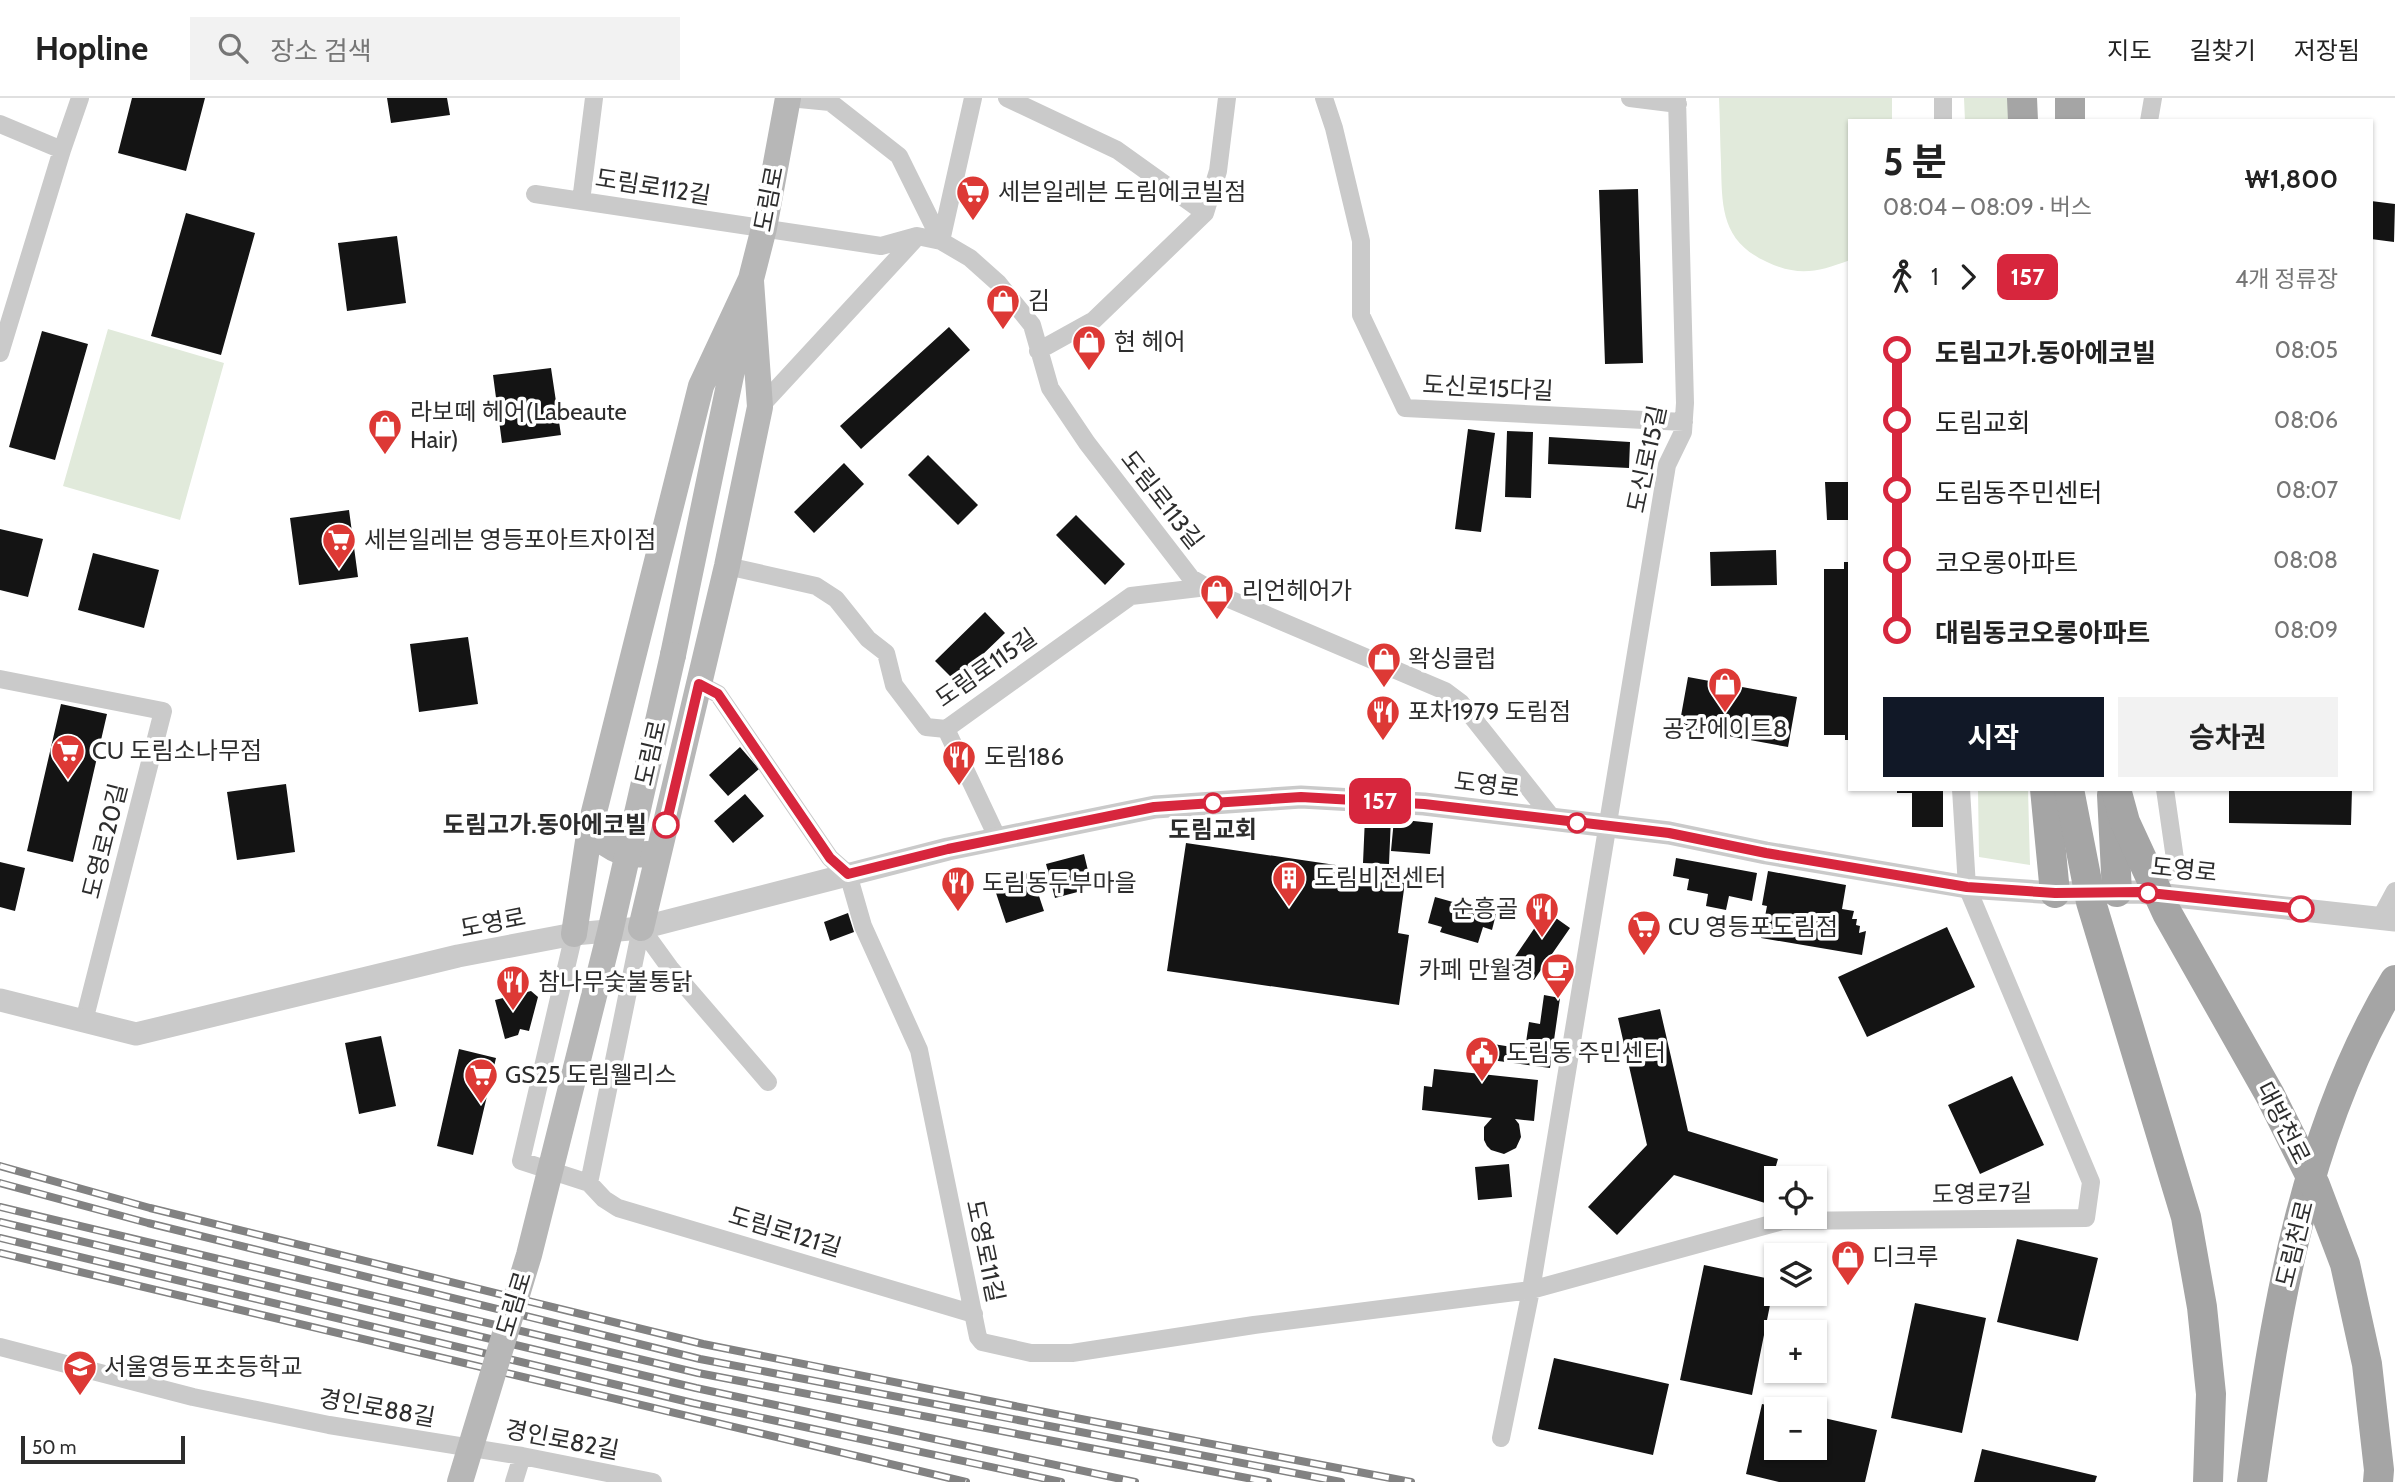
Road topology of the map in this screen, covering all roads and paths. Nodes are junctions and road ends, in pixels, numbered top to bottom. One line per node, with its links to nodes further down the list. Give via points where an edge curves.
1 (80, 98): 23 (street)
2 (594, 98): 25 (street)
3 (789, 98): 27 (main road, 도림로); 29 (street, 도림로, via 830,102 899,156)
4 (973, 98): 29 (street)
5 (1007, 98): 26 (street, via 1117,150)
6 (1227, 98): 26 (street, via 1218,171)
7 (1324, 98): 34 (street, 도신로15다길, via 1360,241 1361,315 1405,408)
8 (1630, 98): 15 (street)
9 (1943, 98): 16 (street)
10 (2022, 98): 17 (main road)
11 (2043, 98): 18 (main road)
12 (2070, 98): 19 (main road)
13 (2089, 98): 20 (main road)
14 (2153, 98): 21 (street)
15 (1677, 101): 34 (street, 도신로15길)
16 (1943, 119)
17 (2022, 119)
18 (2043, 119)
19 (2070, 119)
20 (2089, 119)
21 (2149, 119)
22 (0, 124): 23 (street)
23 (62, 150): 32 (street)
24 (535, 194): 25 (street, 도림로112길)
25 (580, 201): 27 (street, 도림로112길)
26 (1205, 213): 31 (street, via 1094,320)
27 (764, 228): 28 (street, 도림로113길, via 881,246); 30 (main road, 도림로)
28 (917, 236): 29 (street, 도림로113길); 33 (street)
29 (941, 241): 31 (street, 도림로113길, via 970,258 998,283 1032,325)
30 (751, 279): 33 (main road); 48 (main road, via 701,386); 70 (main road, 도림로, bridge, via 610,932 529,1255)
31 (1038, 351): 36 (street, 도림로113길, via 1050,388 1087,443 1191,578)
32 (0, 353)
33 (760, 407): 35 (main road)
34 (1684, 422): 47 (street, 도신로15길, via 1667,465)
35 (727, 566): 38 (main road); 39 (street, 도림로115길, via 816,586 836,599 868,639 886,653 894,685 926,727)
36 (1207, 587): 39 (street, 도림로115길, via 1131,596); 46 (street, 도림로113길, via 1445,691 1461,703)
37 (0, 679): 61 (street, 도영로20길, via 163,711)
38 (699, 684): 50 (main road); 51 (street, 도영로11길, via 718,694 830,858)
39 (946, 729): 49 (street)
40 (1961, 791): 52 (street)
41 (2045, 791): 55 (main road)
42 (2069, 791): 73 (main road, bridge, via 2091,902 2186,1217 2211,1394)
43 (2113, 791): 54 (main road)
44 (2114, 791): 75 (main road, 대방천로, bridge, via 2167,913 2315,1185 2345,1264 2367,1364)
45 (2165, 791): 54 (street, via 2176,866)
46 (1554, 820): 47 (street, 도영로); 49 (street, 도영로, via 1424,804 1301,797 1154,807)
47 (1608, 826): 52 (street, 도영로); 64 (street)
48 (590, 828): 50 (main road, via 615,850 635,855); 58 (main road)
49 (998, 839): 51 (street, 도영로)
50 (660, 849): 57 (main road)
51 (848, 874): 57 (street, 도영로); 65 (street, 도영로11길, via 863,926 919,1050)
52 (1967, 887): 55 (street, 도영로); 64 (street, 도영로7길, via 2091,1182 2086,1217 1782,1221)
53 (2395, 891): 56 (street)
54 (2128, 892): 55 (street, 도영로); 56 (street, 도영로)
55 (2055, 893)
56 (2388, 919)
57 (641, 928): 58 (street, 도영로); 62 (street); 63 (street)
58 (574, 934): 61 (street, 도영로, via 136,1034); 63 (street, via 521,1161)
59 (2395, 980): 74 (main road, 도림천로, via 2360,1045 2323,1139 2285,1279)
60 (0, 1000): 61 (street, 도영로)
61 (85, 1021)
62 (768, 1082)
63 (590, 1183): 65 (street, 도림로121길, via 618,1208)
64 (1531, 1290): 65 (street, 도영로11길, via 1072,1353 1031,1353 982,1342); 67 (street)
65 (974, 1314)
66 (0, 1347): 68 (street, 경인로88길, via 329,1426)
67 (1501, 1438)
68 (461, 1447): 69 (street, 경인로82길)
69 (522, 1456): 71 (street); 72 (street, 경인로82길)
70 (460, 1482)
71 (514, 1482)
72 (653, 1482)
73 (2208, 1482)
74 (2252, 1482)
75 (2378, 1482)

